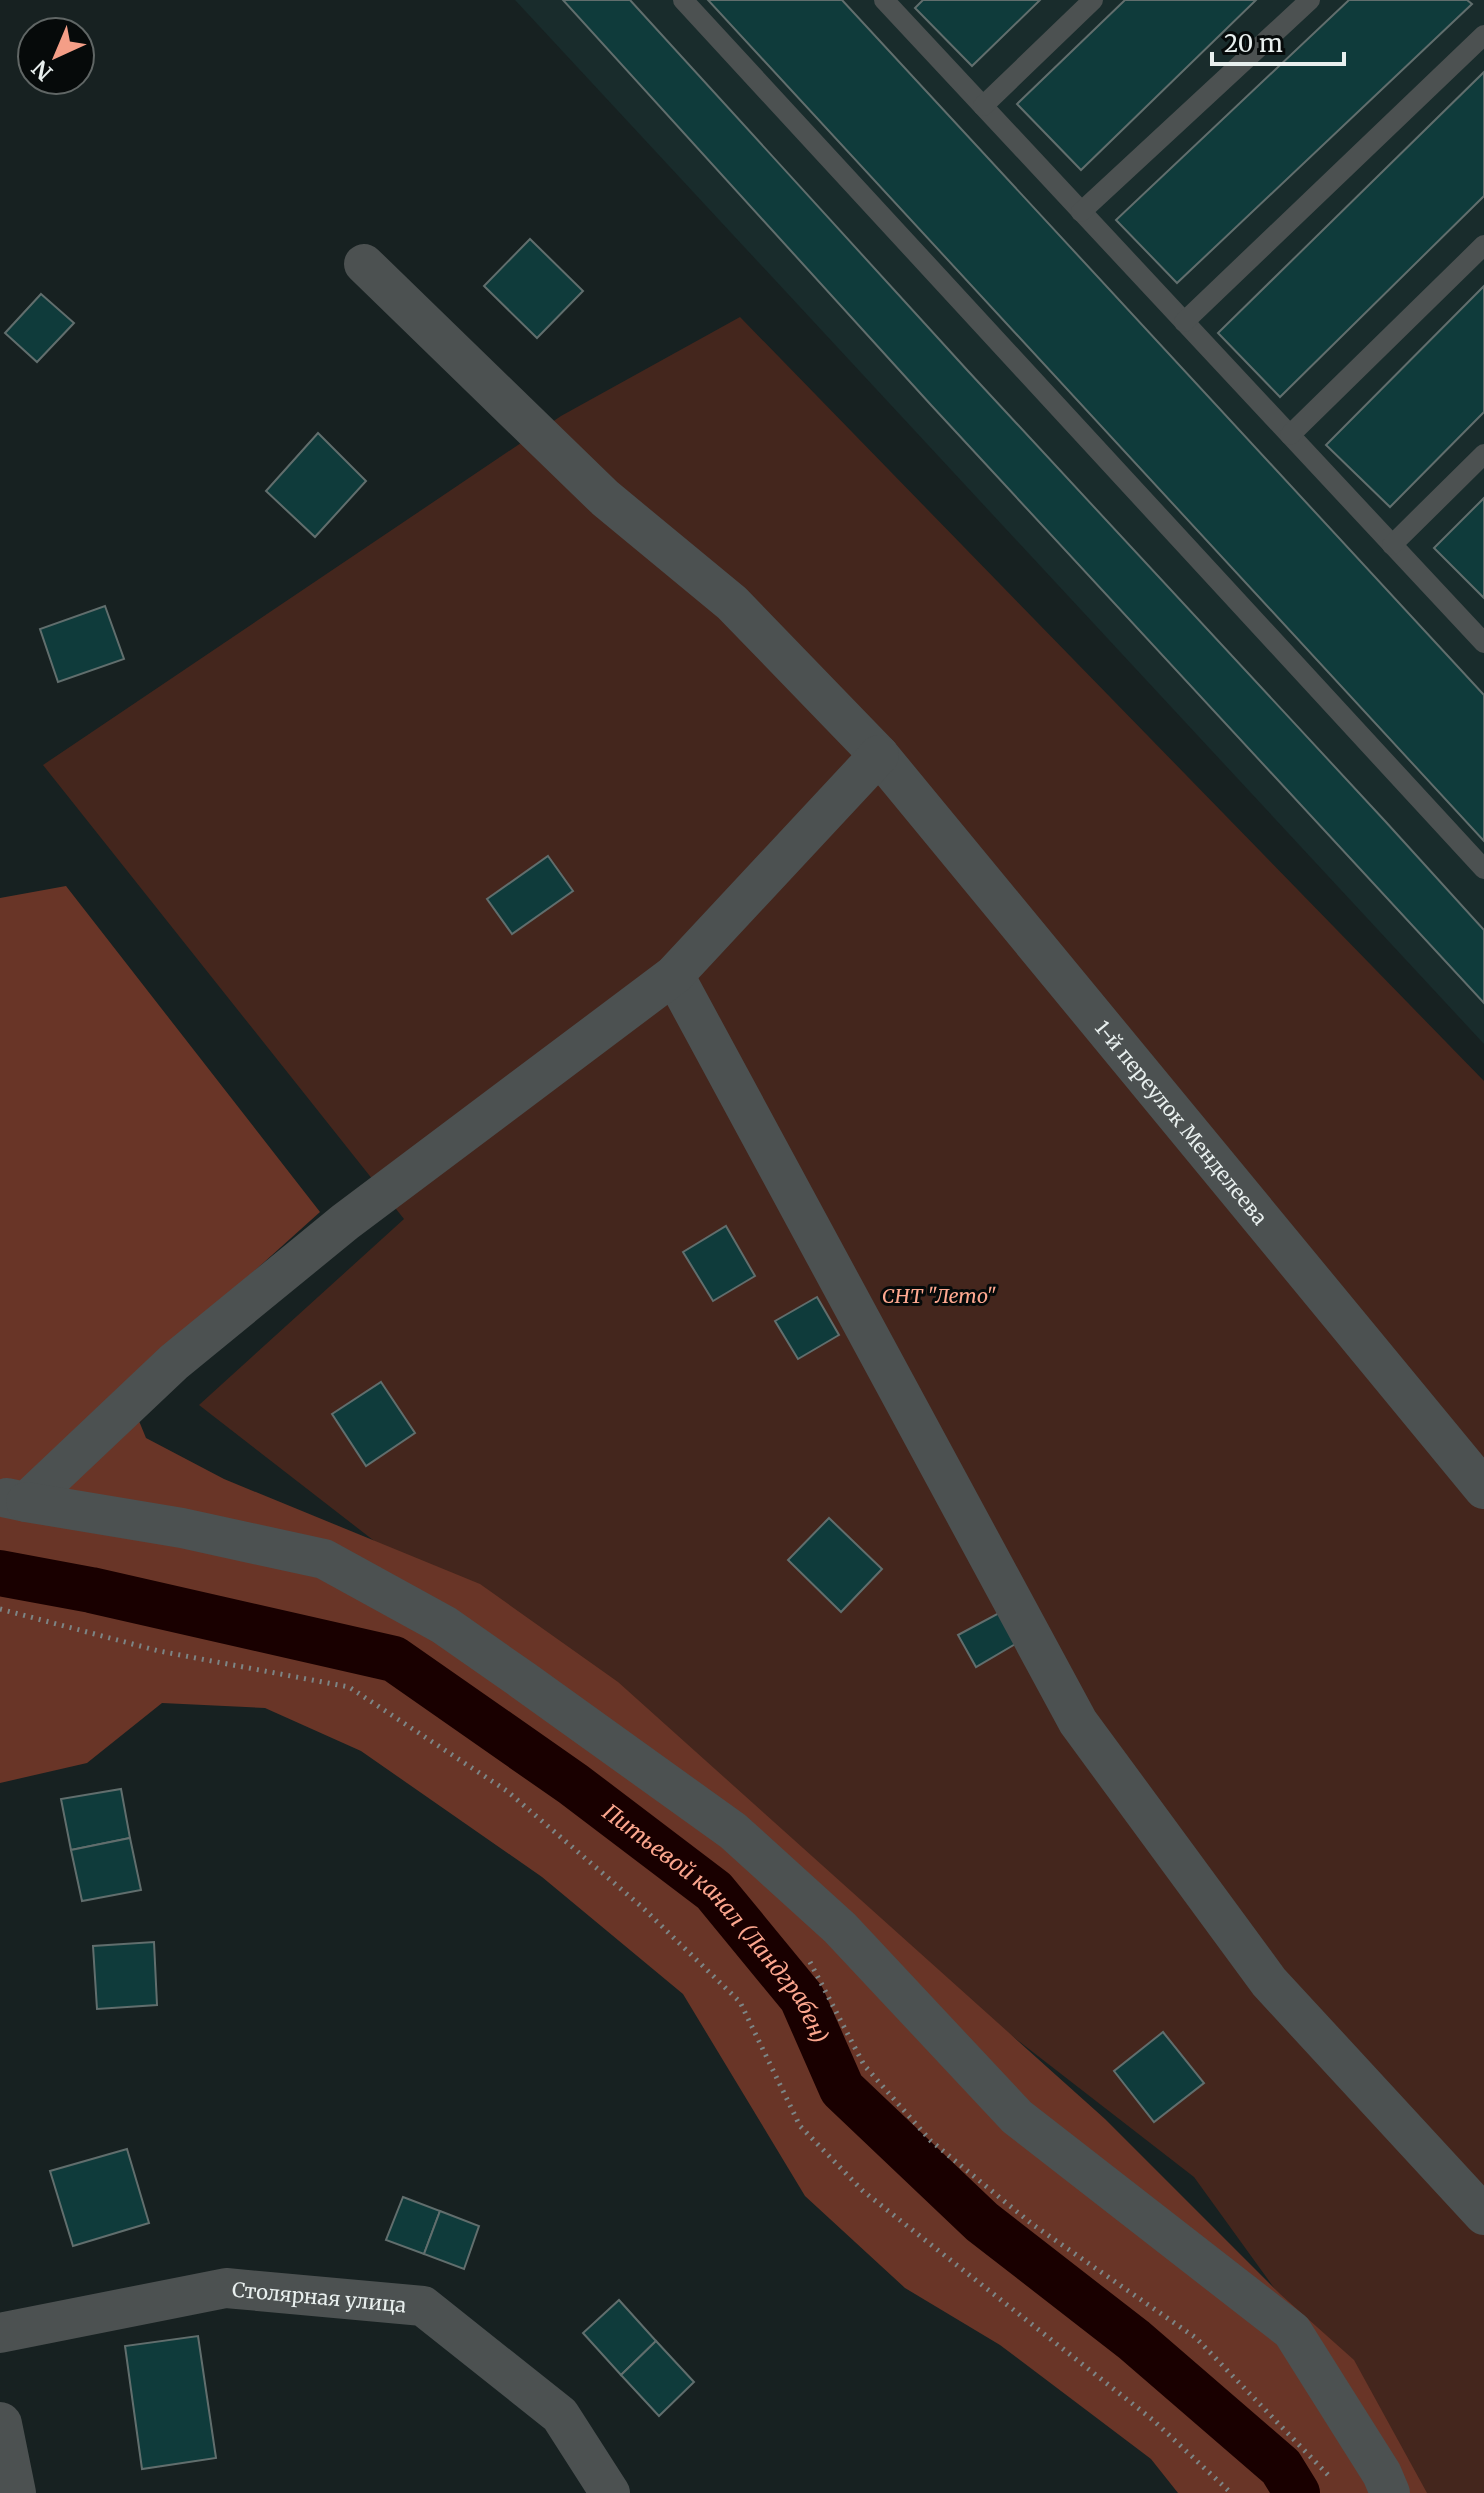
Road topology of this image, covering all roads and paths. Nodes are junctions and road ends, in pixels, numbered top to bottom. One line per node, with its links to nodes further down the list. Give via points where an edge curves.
1 (683, 0): 16 (lane)
2 (884, 0): 6 (lane)
3 (1093, 0): 6 (lane)
4 (1310, 0): 7 (lane)
5 (1484, 35): 10 (lane)
6 (983, 106): 7 (lane)
7 (1081, 212): 10 (lane)
8 (1484, 245): 11 (lane)
9 (364, 264): 15 (street, 1-й переулок Менделеева, via 605,498 732,603)
10 (1184, 322): 11 (lane)
11 (1290, 435): 13 (lane)
12 (1484, 454): 13 (lane)
13 (1392, 545): 14 (lane)
14 (1484, 643)
15 (879, 755): 17 (street); 18 (street, 1-й переулок Менделеева)
16 (1484, 869)
17 (674, 975): 19 (street, via 345,1222); 22 (street, via 1078,1722 1269,1982)
18 (1484, 1489)
19 (13, 1500): 29 (street, via 324,1559 444,1625 733,1831 840,1928 1017,2117 1292,2331)
20 (0, 1609): 28 (path, via 159,1651 349,1687 507,1791 642,1907 740,2002 800,2126 863,2191 1153,2420)
21 (804, 1951): 25 (path, via 864,2065 931,2141 1032,2224 1196,2338)
22 (1484, 2215)
23 (0, 2333): 27 (street, Столярная улица, via 226,2288 423,2306 560,2415)
24 (0, 2424): 26 (street)
25 (1333, 2480)
26 (14, 2493)
27 (610, 2493)
28 (1231, 2493)
29 (1390, 2493)

